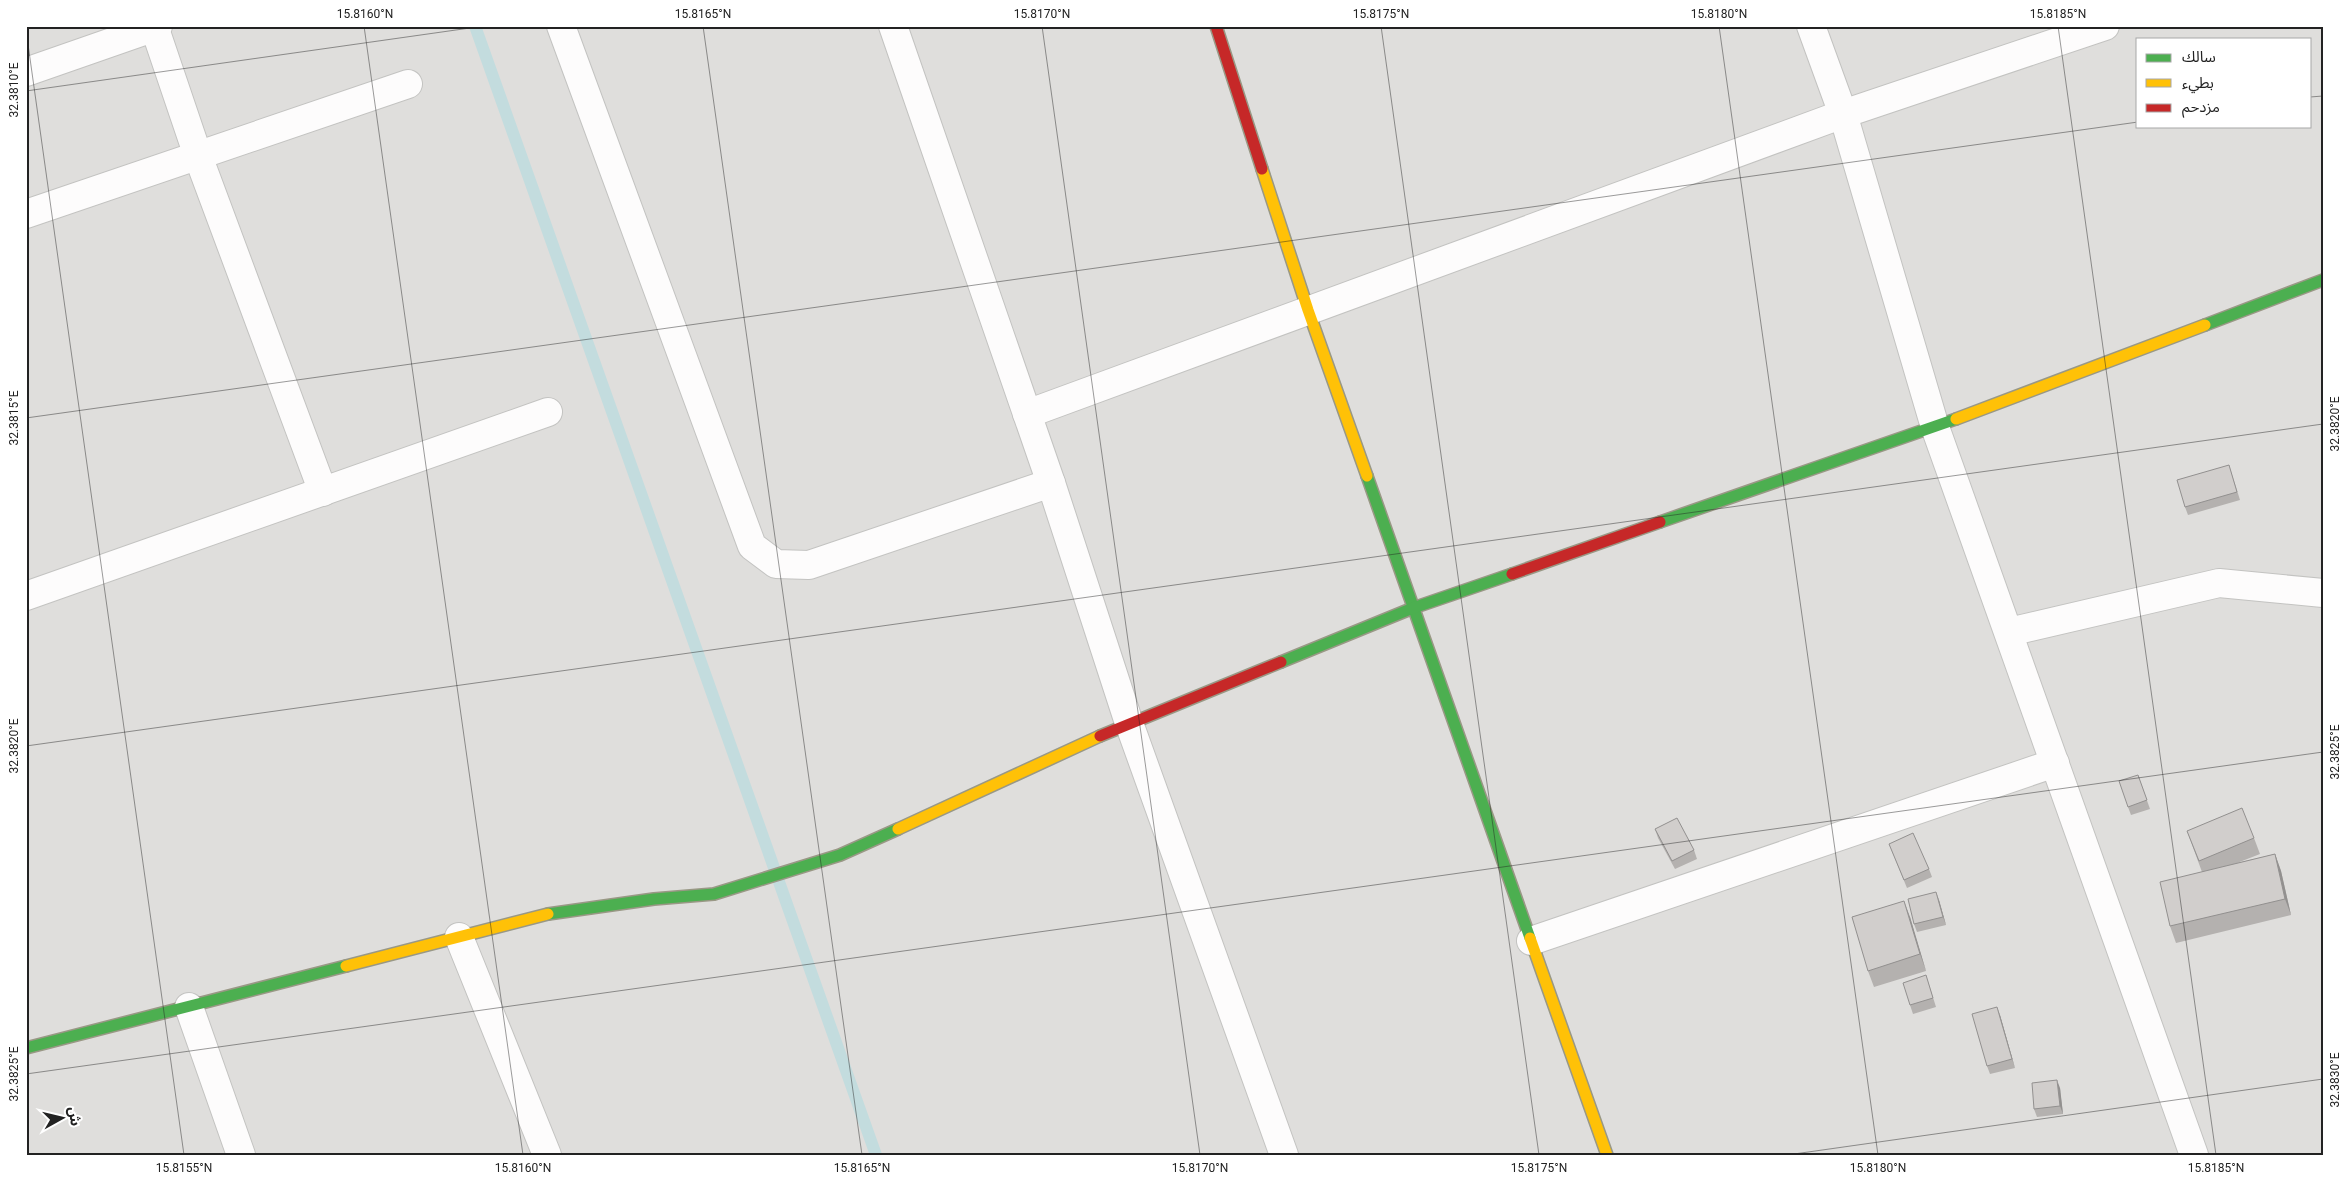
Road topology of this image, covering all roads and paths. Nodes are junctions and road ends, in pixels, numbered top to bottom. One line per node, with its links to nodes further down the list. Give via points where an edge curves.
1 (562, 26): 17 (street, via 752,546 776,564 809,565)
2 (893, 26): 15 (street)
3 (1216, 26): 13 (street)
4 (1811, 26): 9 (street)
5 (2105, 26): 9 (street)
6 (156, 27): 7 (street); 10 (street)
7 (26, 72)
8 (408, 84): 10 (street)
9 (1843, 114): 13 (street); 16 (street)
10 (198, 156): 11 (street); 18 (street)
11 (26, 214)
12 (2323, 280): 16 (street)
13 (1308, 310): 15 (street); 21 (street)
14 (548, 412): 18 (street)
15 (1027, 414): 17 (street)
16 (1935, 427): 21 (street); 22 (street)
17 (1051, 483): 23 (street)
18 (323, 492): 20 (street)
19 (2323, 593): 22 (street, via 2219,583)
20 (26, 596)
21 (1414, 608): 23 (street); 26 (street)
22 (2009, 632): 24 (street)
23 (1129, 723): 25 (street, via 840,855 714,894 559,912); 31 (street)
24 (2055, 763): 26 (street); 33 (street)
25 (459, 937): 27 (street); 30 (street)
26 (1532, 941): 32 (street)
27 (189, 1007): 28 (street); 29 (street)
28 (26, 1048)
29 (241, 1155)
30 (547, 1155)
31 (1284, 1155)
32 (1607, 1155)
33 (2194, 1155)

